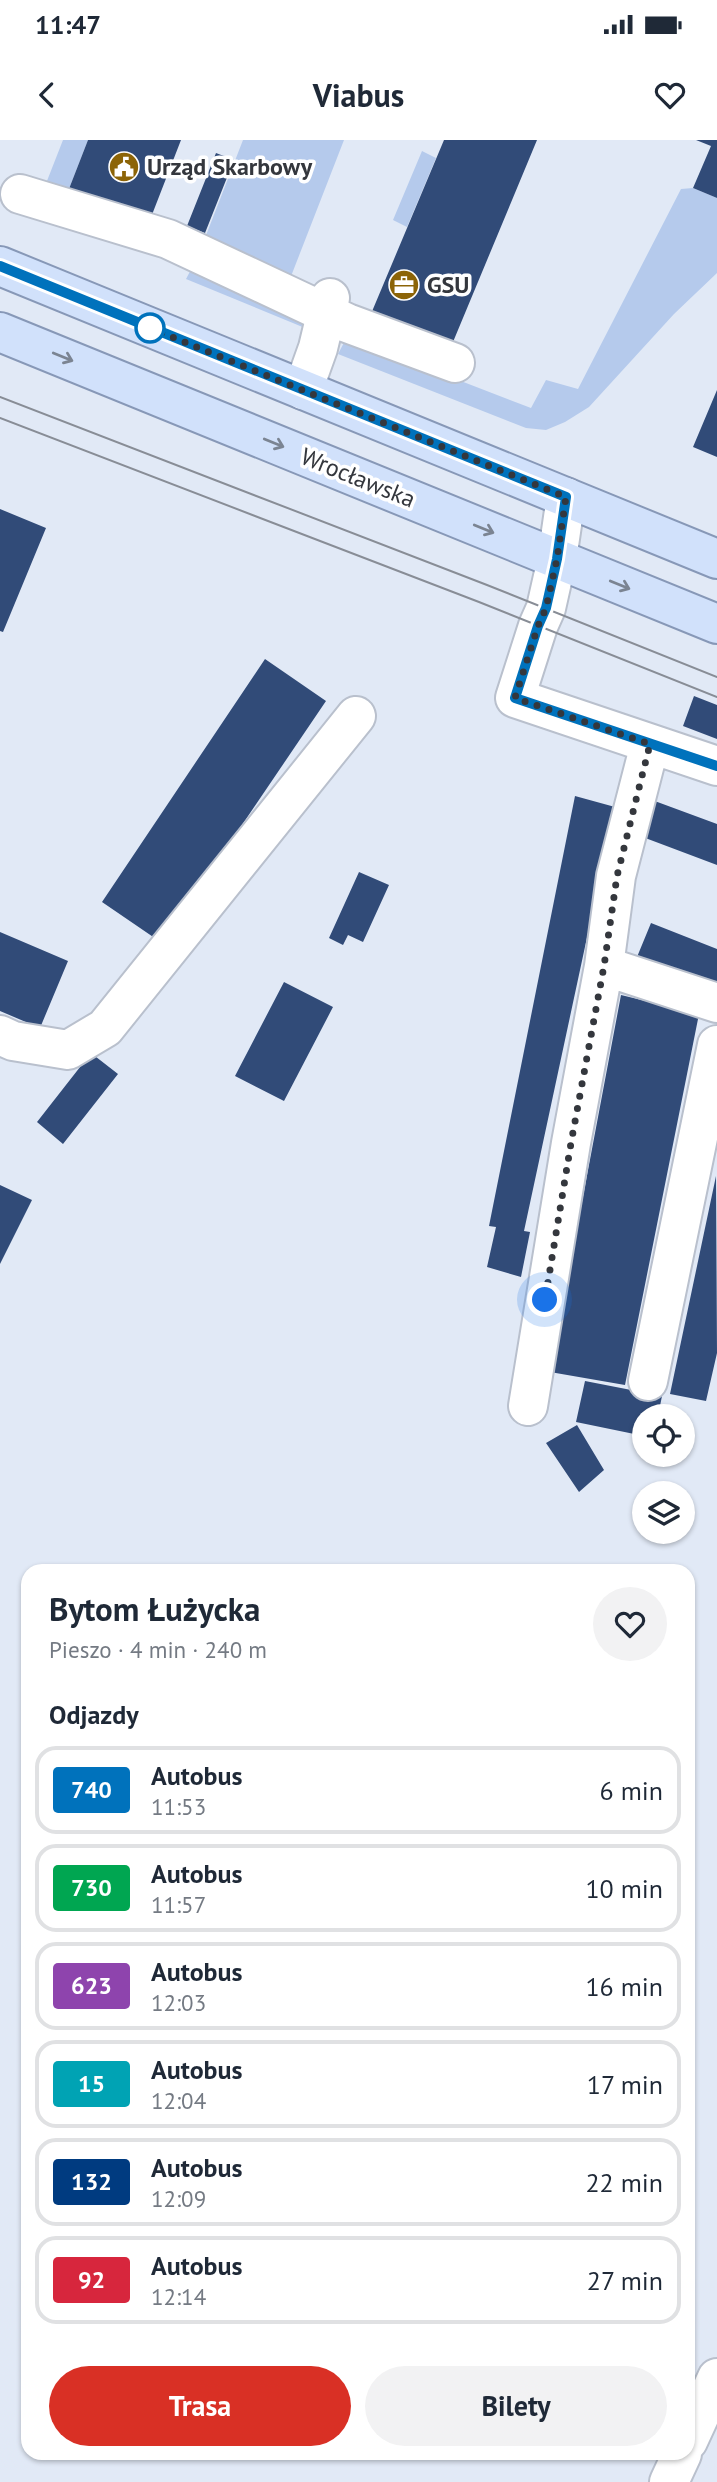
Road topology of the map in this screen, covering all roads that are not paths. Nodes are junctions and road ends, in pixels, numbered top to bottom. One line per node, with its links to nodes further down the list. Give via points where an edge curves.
1 (20, 194): 3 (lane, via 168,239)
2 (0, 266): 6 (main road)
3 (329, 306): 5 (lane); 6 (lane)
4 (0, 332): 8 (main road, Wrocławska, one-way to 8)
5 (455, 363)
6 (303, 390): 7 (main road)
7 (566, 497): 8 (lane); 9 (main road)
8 (557, 559): 10 (main road, Wrocławska, one-way to 10); 12 (lane, via 546,608 515,698)
9 (717, 559)
10 (717, 624)
11 (356, 716): 16 (lane, via 105,1028 68,1050)
12 (650, 744): 13 (lane); 14 (lane, via 617,876)
13 (717, 766)
14 (604, 966): 15 (lane); 19 (lane)
15 (717, 1003)
16 (0, 1035)
17 (716, 1050): 18 (lane)
18 (648, 1381)
19 (528, 1406)
20 (717, 2378): 21 (lane)
21 (695, 2426)
22 (679, 2460): 23 (lane)
23 (669, 2482)

